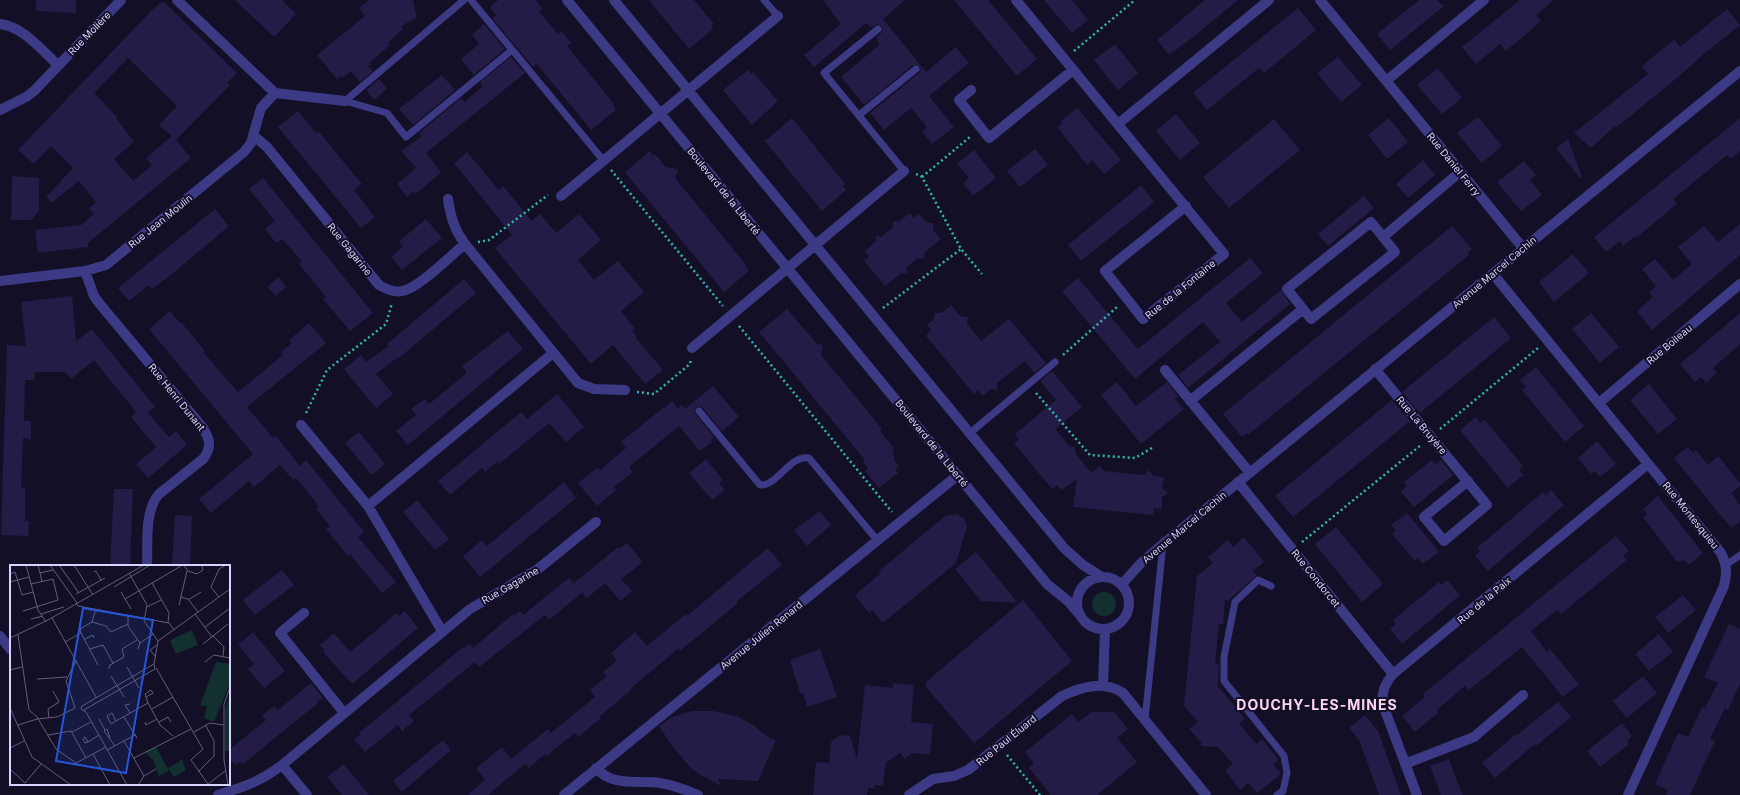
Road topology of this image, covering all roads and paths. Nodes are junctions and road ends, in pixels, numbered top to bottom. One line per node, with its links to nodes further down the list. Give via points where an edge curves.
1 (121, 0): 18 (street, Rue Molière)
2 (177, 0): 25 (street)
3 (464, 0): 26 (lane)
4 (471, 0): 16 (lane)
5 (567, 0): 28 (street, Boulevard de la Liberté)
6 (614, 0): 23 (street)
7 (764, 0): 13 (lane)
8 (1016, 0): 17 (street, Rue de la Fontaine)
9 (1135, 0): 17 (path)
10 (1269, 0): 30 (street)
11 (1320, 0): 22 (street, Rue Daniel Ferry)
12 (1484, 0): 22 (street)
13 (778, 16): 23 (street)
14 (0, 24): 18 (street, via 23,34)
15 (878, 29): 29 (lane, via 824,72)
16 (512, 50): 26 (lane, via 406,137 387,113); 33 (lane)
17 (1064, 59): 20 (street, Rue de la Fontaine)
18 (58, 65): 27 (street, Rue Molière, via 34,91)
19 (916, 69): 29 (lane)
20 (1073, 70): 30 (street, Rue de la Fontaine); 31 (street, via 989,138)
21 (1740, 71): 43 (street, Avenue Marcel Cachin)
22 (1386, 81): 35 (street, Rue Daniel Ferry)
23 (688, 90): 28 (street); 42 (street)
24 (971, 90): 31 (street, via 958,100)
25 (275, 93): 26 (street); 32 (street, Rue Jean Moulin, via 261,108)
26 (345, 101)
27 (0, 110)
28 (660, 113): 33 (street); 45 (street, Boulevard de la Liberté)
29 (859, 115): 34 (lane)
30 (1118, 124): 39 (street, Rue de la Fontaine)
31 (981, 128): 36 (path)
32 (253, 135): 46 (street, Rue Jean Moulin, via 244,152 106,264); 51 (street, Rue Gagarine, via 267,147 379,285)
33 (604, 160): 37 (street); 55 (path)
34 (904, 171): 36 (path); 42 (street)
35 (1460, 172): 40 (street); 43 (street, Rue Daniel Ferry)
36 (922, 177): 44 (path)
37 (561, 196): 41 (path, via 551,192 489,240)
38 (448, 199): 41 (street, via 452,221)
39 (1186, 206): 52 (street, Rue de la Fontaine, via 1105,272); 52 (street, Rue de la Fontaine, via 1224,254 1142,319)
40 (1383, 237): 53 (street, via 1395,252 1311,319); 53 (street, via 1371,222 1287,289)
41 (465, 244): 51 (street, via 414,286); 57 (street)
42 (816, 245): 45 (street); 54 (street)
43 (1523, 248): 48 (street, Avenue Marcel Cachin)
44 (961, 249): 47 (path); 54 (path)
45 (788, 268): 55 (street); 71 (street, Boulevard de la Liberté)
46 (85, 270): 49 (street, Rue Jean Moulin); 80 (street, Rue Henri Dunant, via 94,296 203,428 210,442 203,459 159,494 154,501 149,514)
47 (982, 274)
48 (1493, 274): 59 (street, Avenue Marcel Cachin); 64 (street, Rue Montesquieu)
49 (0, 281)
50 (1740, 284): 64 (street, Rue Boileau)
51 (396, 292): 66 (path, via 386,324 327,370)
52 (1126, 299): 58 (path)
53 (1304, 309): 63 (street)
54 (873, 315): 67 (street)
55 (731, 316): 56 (street); 76 (path)
56 (692, 348): 62 (path, via 690,364 654,394)
57 (553, 353): 62 (street, via 583,386); 74 (street)
58 (1055, 362): 61 (lane)
59 (1375, 369): 70 (street, Avenue Marcel Cachin); 72 (street, Rue La Bruyère)
60 (1165, 370): 63 (street)
61 (1028, 384): 67 (lane); 68 (path, via 1090,455 1135,458)
62 (625, 390)
63 (1190, 401): 70 (street)
64 (1599, 403): 69 (street, Rue Montesquieu)
65 (699, 411): 77 (lane, via 760,485 769,484 799,459 809,458)
66 (301, 425): 74 (street)
67 (970, 433): 82 (street, via 1070,555)
68 (1152, 448)
69 (1648, 464): 81 (street, Rue Montesquieu, via 1722,553); 91 (street, Rue de la Paix)
70 (1250, 473): 73 (street, Avenue Marcel Cachin)
71 (958, 475): 76 (street, Avenue Julien Renard); 86 (street, Boulevard de la Liberté, via 1047,584)
72 (1468, 481): 72 (street, Rue La Bruyère, via 1487,505 1444,541 1424,518)
73 (1238, 482): 78 (street, Avenue Marcel Cachin); 91 (street, Rue Condorcet)
74 (368, 506): 88 (street)
75 (596, 522): 88 (street, Rue Gagarine, via 538,569 477,604)
76 (900, 522): 77 (street, Avenue Julien Renard)
77 (877, 540): 99 (street, Avenue Julien Renard)
78 (1163, 544): 83 (street, Avenue Marcel Cachin); 95 (lane)
79 (1740, 555): 81 (lane)
80 (147, 565)
81 (1726, 565): 110 (street, via 1724,586)
82 (1102, 577): 83 (street); 86 (street, via 1091,580 1082,588 1077,602)
83 (1122, 584): 87 (street, via 1129,599 1129,611 1120,624)
84 (1271, 586): 108 (lane, via 1258,580 1235,602 1224,657 1224,681 1284,756 1287,773 1282,791)
85 (304, 613): 94 (street, via 280,632)
86 (1079, 614): 87 (street, via 1089,626)
87 (1105, 630): 92 (street)
88 (442, 631): 94 (street, Rue Gagarine)
89 (0, 636): 90 (street)
90 (10, 649)
91 (1393, 674): 97 (street, Rue de la Paix, via 1385,686 1382,698)
92 (1103, 686): 95 (street, Rue Paul Éluard, via 1123,693); 96 (street, Rue Paul Éluard, via 1080,689 1062,696)
93 (1523, 695): 97 (street, via 1474,737)
94 (344, 713): 98 (street, Rue Gagarine)
95 (1145, 720): 107 (street, Rue Paul Éluard)
96 (999, 746): 105 (street, Rue Paul Éluard, via 968,770 954,776 933,779); 106 (path)
97 (1405, 764): 109 (street, Rue de la Paix)
98 (282, 765): 100 (street, Rue Gagarine, via 258,781); 102 (street)
99 (596, 768): 103 (street, Avenue Julien Renard); 104 (street, via 612,780 661,783)
100 (232, 785): 101 (street, Rue Gagarine)
101 (218, 795)
102 (307, 795)
103 (564, 795)
104 (698, 795)
105 (909, 795)
106 (1040, 795)
107 (1206, 795)
108 (1277, 795)
109 (1417, 795)
110 (1628, 795)

